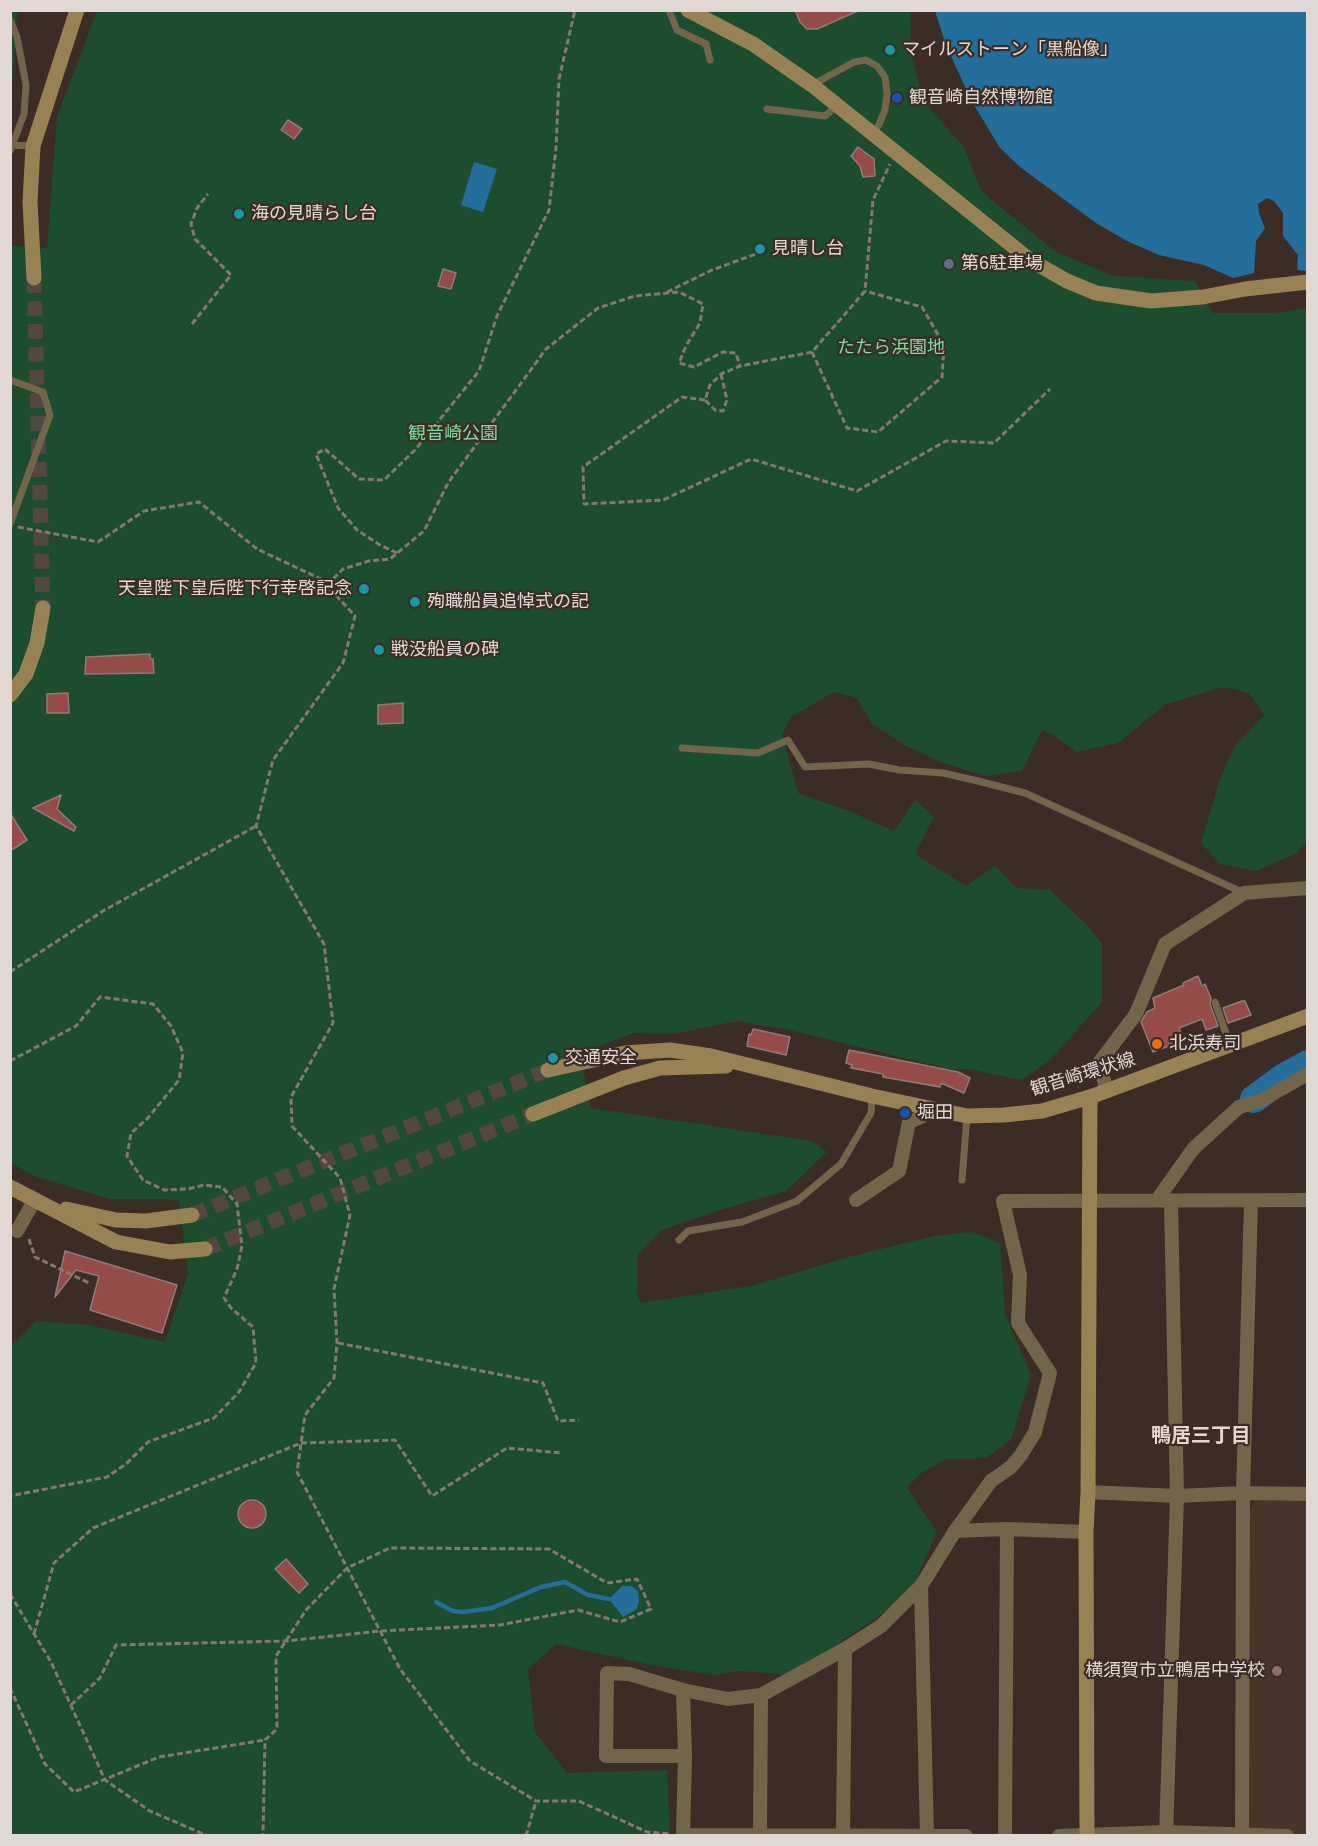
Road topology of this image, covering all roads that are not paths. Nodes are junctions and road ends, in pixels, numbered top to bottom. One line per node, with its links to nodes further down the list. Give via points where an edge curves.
1 (77, 10): 10 (street)
2 (669, 10): 5 (lane, via 676,30 706,44)
3 (688, 10): 6 (street, via 753,44)
4 (10, 20): 11 (lane, via 26,85 24,114)
5 (710, 60)
6 (812, 85): 7 (street); 9 (lane, via 854,62 866,60 878,66 885,77 887,94 882,117)
7 (838, 105): 8 (lane, via 825,116); 9 (street)
8 (767, 109)
9 (872, 133): 13 (street, via 1030,260 1067,282 1096,293 1151,301)
10 (33, 146): 11 (lane); 12 (street, via 30,202)
11 (11, 147)
12 (34, 278)
13 (1308, 282)
14 (10, 380): 15 (lane, via 43,392 50,415)
15 (10, 525)
16 (43, 608): 17 (street, via 38,643 26,674)
17 (10, 696)
18 (682, 748): 20 (lane, via 758,753 788,741 805,767 869,764 943,773 1025,793)
19 (1308, 888): 20 (street)
20 (1244, 893): 27 (street, via 1165,944 1136,1014 1099,1063)
21 (1215, 1002): 23 (lane)
22 (1308, 1016): 23 (street, 観音崎環状線)
23 (1230, 1045): 27 (street, 観音崎環状線)
24 (756, 1067): 25 (street, 観音崎環状線, via 670,1050 625,1053); 28 (street, 観音崎環状線); 31 (street, 観音崎環状線, via 660,1068)
25 (548, 1070)
26 (1308, 1074): 39 (street, via 1260,1101 1239,1107 1193,1149)
27 (1107, 1091): 29 (street, 観音崎環状線)
28 (872, 1096): 30 (street, 観音崎環状線); 43 (lane, via 871,1113 840,1164 796,1201 742,1222 688,1231)
29 (1090, 1097): 32 (street, 観音崎環状線, via 1042,1111); 38 (street)
30 (922, 1106): 32 (street, 観音崎環状線); 35 (street, via 921,1117 909,1122 900,1172)
31 (533, 1114)
32 (967, 1116): 33 (lane)
33 (962, 1180)
34 (10, 1187): 37 (street)
35 (856, 1200)
36 (1308, 1200): 40 (street)
37 (34, 1201): 41 (street, via 116,1220); 42 (street); 44 (street, via 116,1242 170,1252)
38 (1090, 1201): 39 (street); 45 (street); 50 (street, via 1003,1201 1020,1275 1018,1323 1050,1373 1035,1432 1021,1455 991,1482)
39 (1164, 1201): 40 (street); 48 (street)
40 (1251, 1201): 46 (street)
41 (192, 1215)
42 (17, 1231)
43 (679, 1240)
44 (205, 1249)
45 (1088, 1492): 48 (street); 51 (street)
46 (1243, 1493): 47 (street); 48 (street); 58 (street)
47 (1308, 1494)
48 (1177, 1496): 57 (street)
49 (1006, 1529): 50 (street); 51 (street); 65 (street)
50 (955, 1531): 52 (street)
51 (1086, 1532): 63 (street)
52 (921, 1586): 53 (street, via 881,1626); 62 (street)
53 (845, 1649): 55 (street); 61 (street)
54 (683, 1689): 55 (street, via 728,1699); 56 (street); 56 (street, via 629,1674 607,1673 606,1756)
55 (761, 1695): 60 (street)
56 (685, 1756): 59 (street)
57 (1166, 1834): 58 (street); 63 (street)
58 (1242, 1834): 67 (street)
59 (683, 1835): 60 (street)
60 (760, 1835): 61 (street)
61 (843, 1835): 62 (street)
62 (927, 1835): 64 (street)
63 (1087, 1835): 66 (street)
64 (966, 1836)
65 (1005, 1836)
66 (1059, 1836)
67 (1287, 1836)

